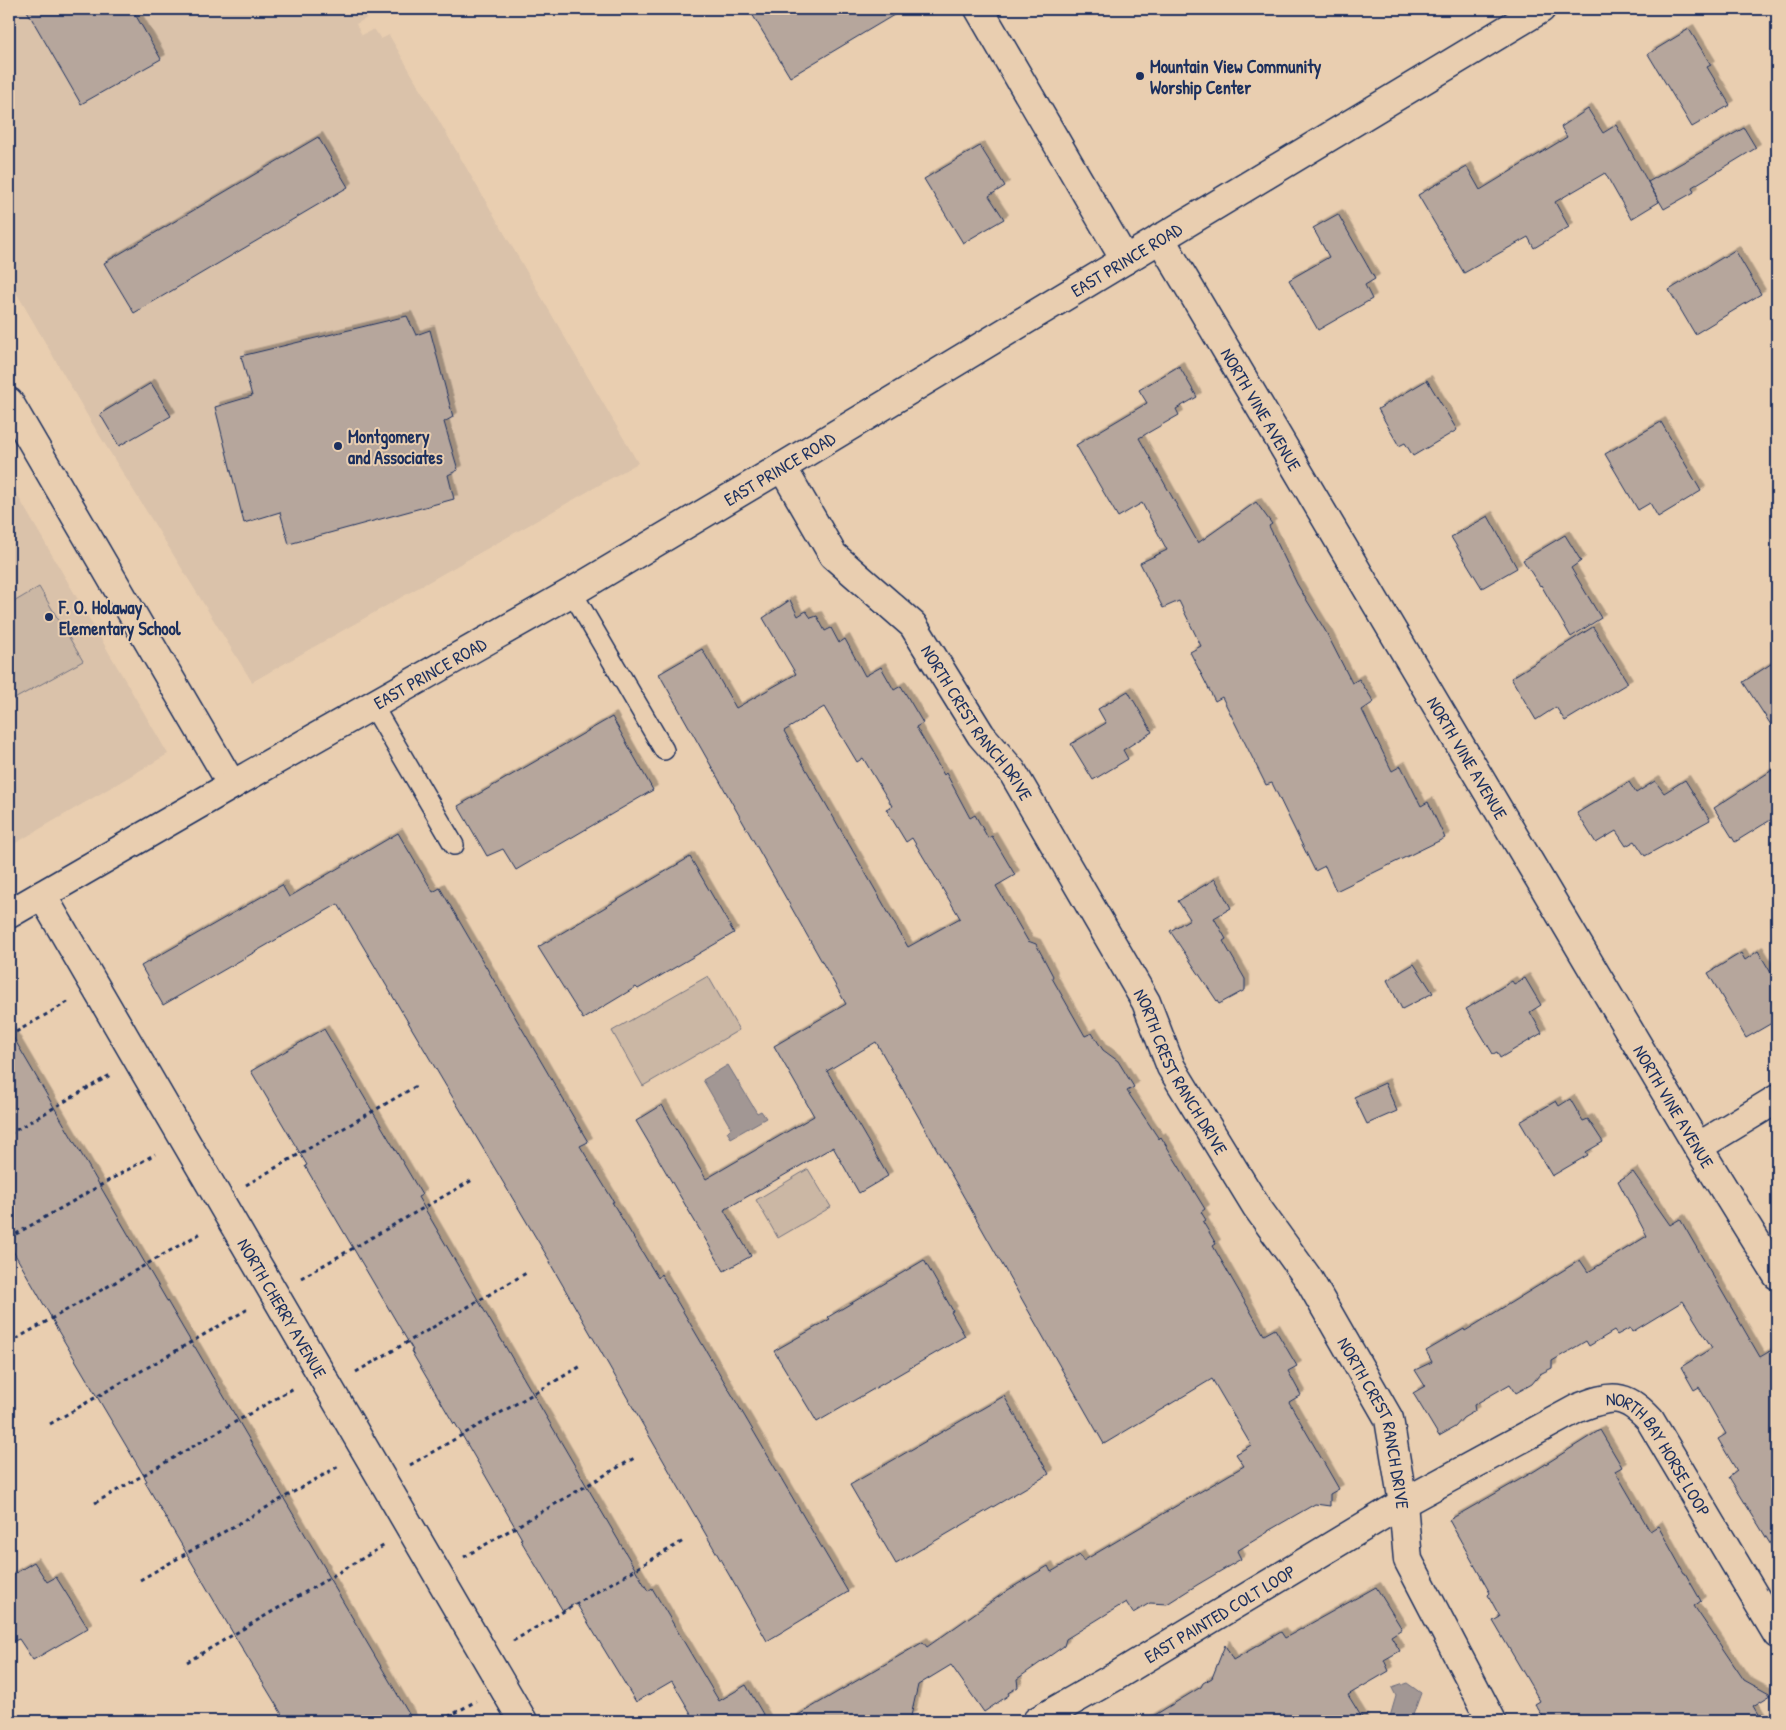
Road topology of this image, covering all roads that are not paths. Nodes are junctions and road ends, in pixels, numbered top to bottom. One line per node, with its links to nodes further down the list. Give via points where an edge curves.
1 (979, 9): 4 (street)
2 (1542, 9): 3 (street, EAST PRINCE ROAD)
3 (1160, 238): 4 (street, EAST PRINCE ROAD); 15 (street, NORTH VINE AVENUE)
4 (1124, 260): 6 (street, EAST PRINCE ROAD)
5 (9, 402): 10 (street)
6 (782, 467): 7 (street, EAST PRINCE ROAD); 17 (street, NORTH CREST RANCH DRIVE, via 833,555 913,625 980,735 1012,771 1146,1002 1171,1066 1256,1206 1308,1278 1390,1419)
7 (572, 592): 8 (street, EAST PRINCE ROAD); 9 (lane)
8 (373, 706): 10 (street, EAST PRINCE ROAD); 11 (lane)
9 (664, 750)
10 (232, 785): 12 (street, EAST PRINCE ROAD)
11 (454, 845)
12 (42, 895): 13 (street, EAST PRINCE ROAD); 19 (street, NORTH CHERRY AVENUE)
13 (9, 914)
14 (1777, 1099): 15 (street)
15 (1698, 1147): 16 (street, NORTH VINE AVENUE)
16 (1777, 1275)
17 (1403, 1503): 18 (street, NORTH BAY HORSE LOOP, via 1578,1408 1601,1399 1624,1398 1650,1420); 20 (street, EAST PAINTED COLT LOOP); 21 (street, NORTH CREST RANCH DRIVE, via 1408,1560)
18 (1777, 1634)
19 (523, 1721)
20 (1037, 1721)
21 (1492, 1721)

